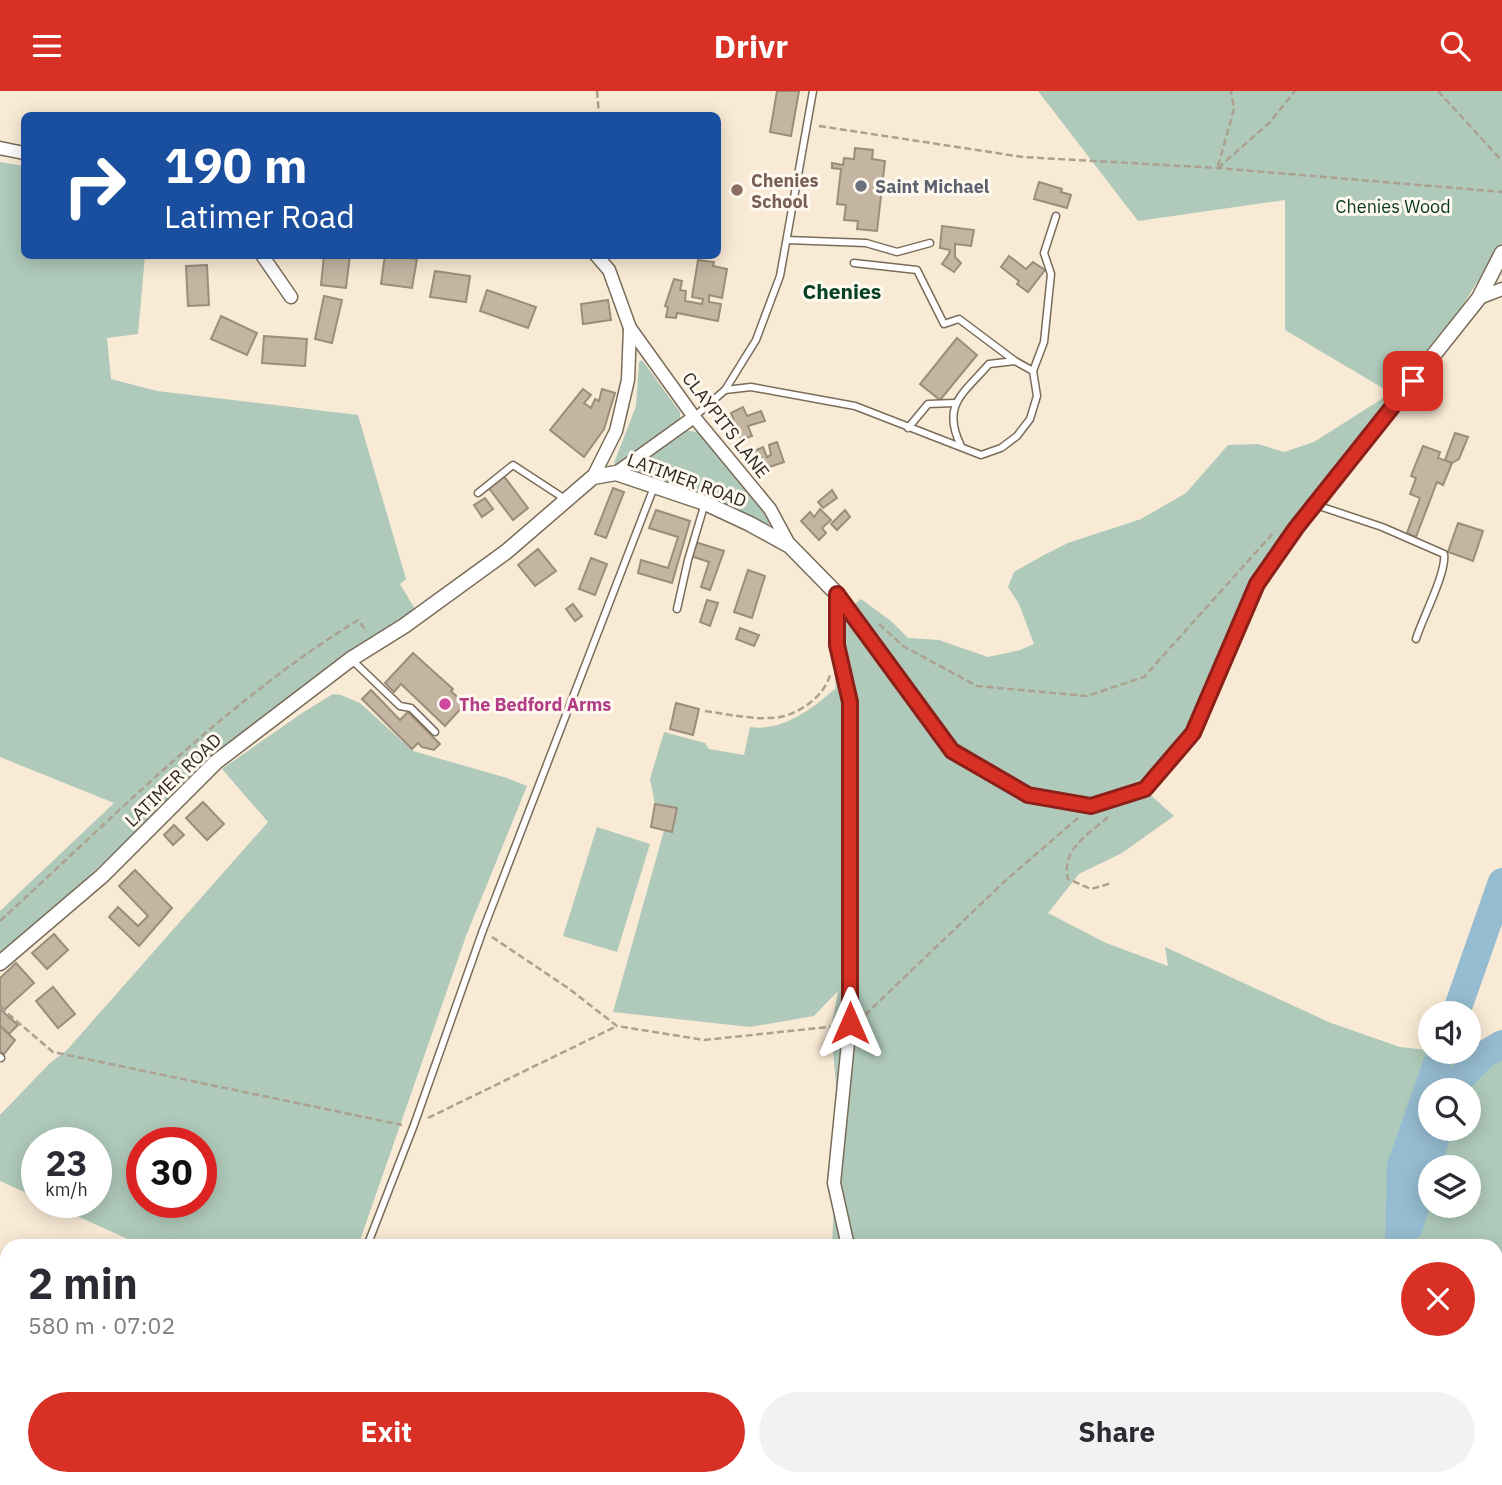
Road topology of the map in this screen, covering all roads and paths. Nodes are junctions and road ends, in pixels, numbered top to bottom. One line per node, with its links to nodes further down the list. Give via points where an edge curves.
1 (597, 91): 6 (path)
2 (813, 91): 7 (lane)
3 (1231, 91): 11 (path, via 1234,109)
4 (1295, 91): 11 (path, via 1270,122)
5 (1438, 91): 10 (path)
6 (599, 112)
7 (809, 124): 11 (path, via 1023,157); 14 (lane)
8 (0, 148): 9 (street)
9 (21, 152)
10 (1502, 161)
11 (1218, 168): 12 (path)
12 (1502, 192)
13 (1056, 216): 25 (lane, via 1044,253 1051,274 1044,342)
14 (787, 240): 15 (lane, via 866,243 897,252); 26 (lane, via 780,276 756,340)
15 (930, 243)
16 (1502, 253): 22 (street, LATIMER ROAD)
17 (265, 259): 21 (street)
18 (599, 259): 23 (street, CLAYPITS LANE, via 609,270)
19 (854, 263): 24 (lane, via 917,270 944,324 959,319)
20 (1502, 289): 22 (street)
21 (291, 297)
22 (1479, 298): 37 (street, LATIMER ROAD)
23 (630, 328): 28 (street, CLAYPITS LANE); 32 (street, CLAYPITS LANE, via 628,380 616,431)
24 (1015, 361): 25 (lane); 27 (lane, via 989,364)
25 (1033, 371): 30 (lane, via 1037,395 1030,419 1017,436 981,456)
26 (725, 390): 28 (lane); 29 (lane, via 751,387 855,406)
27 (955, 403): 29 (lane, via 928,404); 30 (lane, via 952,429)
28 (694, 417): 31 (street); 39 (street, CLAYPITS LANE, via 770,509)
29 (908, 428): 30 (lane)
30 (961, 446)
31 (617, 473): 32 (street, LATIMER ROAD); 33 (street, LATIMER ROAD)
32 (593, 477): 35 (street, LATIMER ROAD)
33 (654, 485): 36 (street, LATIMER ROAD); 53 (lane)
34 (478, 492): 35 (lane, via 513,465)
35 (566, 500): 44 (street, LATIMER ROAD, via 506,552)
36 (705, 503): 39 (street, LATIMER ROAD); 41 (lane)
37 (1315, 505): 43 (lane, via 1444,554); 49 (street, LATIMER ROAD, via 1257,584 1193,733 1145,789)
38 (1274, 531): 42 (path, via 1144,677 1087,696 977,686 903,646)
39 (790, 546): 40 (street, LATIMER ROAD)
40 (837, 594): 50 (street, LATIMER ROAD, via 952,751 1028,795); 56 (street, via 837,645 850,702)
41 (677, 608)
42 (876, 621)
43 (1416, 639)
44 (375, 644): 45 (street, LATIMER ROAD); 52 (path, via 358,620 322,643 230,712 150,781)
45 (351, 660): 48 (lane); 54 (street, LATIMER ROAD, via 216,762 102,876)
46 (831, 669): 47 (path, via 815,699 794,713 773,719)
47 (705, 711)
48 (435, 732)
49 (1129, 795): 50 (street, LATIMER ROAD); 51 (path, via 1071,851 1065,866 1068,879 1091,889)
50 (1091, 806): 56 (path, via 1006,880 857,1023)
51 (1112, 883)
52 (0, 921)
53 (483, 930): 57 (path); 58 (lane)
54 (0, 963)
55 (0, 1007): 58 (path, via 53,1052)
56 (850, 1023): 57 (path, via 704,1039); 60 (street, via 834,1183)
57 (617, 1025): 58 (path)
58 (414, 1125): 59 (lane)
59 (370, 1239)
60 (846, 1239)

